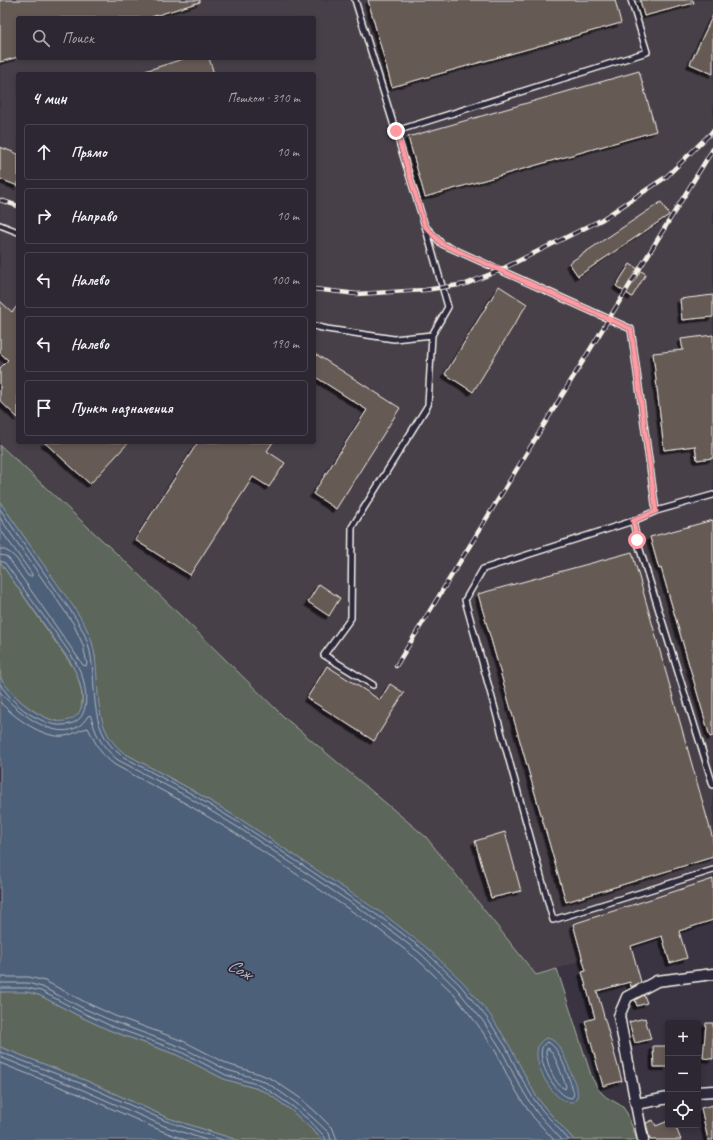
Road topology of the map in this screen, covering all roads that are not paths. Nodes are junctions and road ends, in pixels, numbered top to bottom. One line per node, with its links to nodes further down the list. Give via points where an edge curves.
1 (355, 0): 3 (lane)
2 (631, 0): 3 (lane, via 647,52)
3 (396, 131): 5 (lane)
4 (0, 225): 6 (lane)
5 (425, 226): 8 (lane, via 448,307); 10 (lane, via 442,244 631,329)
6 (16, 231)
7 (316, 327): 8 (lane, via 394,339)
8 (432, 335): 12 (lane, via 428,405 352,527 351,618 324,655)
9 (713, 495): 10 (lane)
10 (656, 511): 11 (lane)
11 (633, 521): 13 (lane); 14 (lane, via 484,569 464,600 553,920)
12 (373, 685)
13 (713, 785)
14 (713, 870)
15 (713, 974): 19 (street, via 657,981 627,997 619,1016)
16 (713, 1091): 17 (street)
17 (701, 1092)
18 (665, 1099): 19 (street)
19 (636, 1104): 20 (street)
20 (644, 1140)

